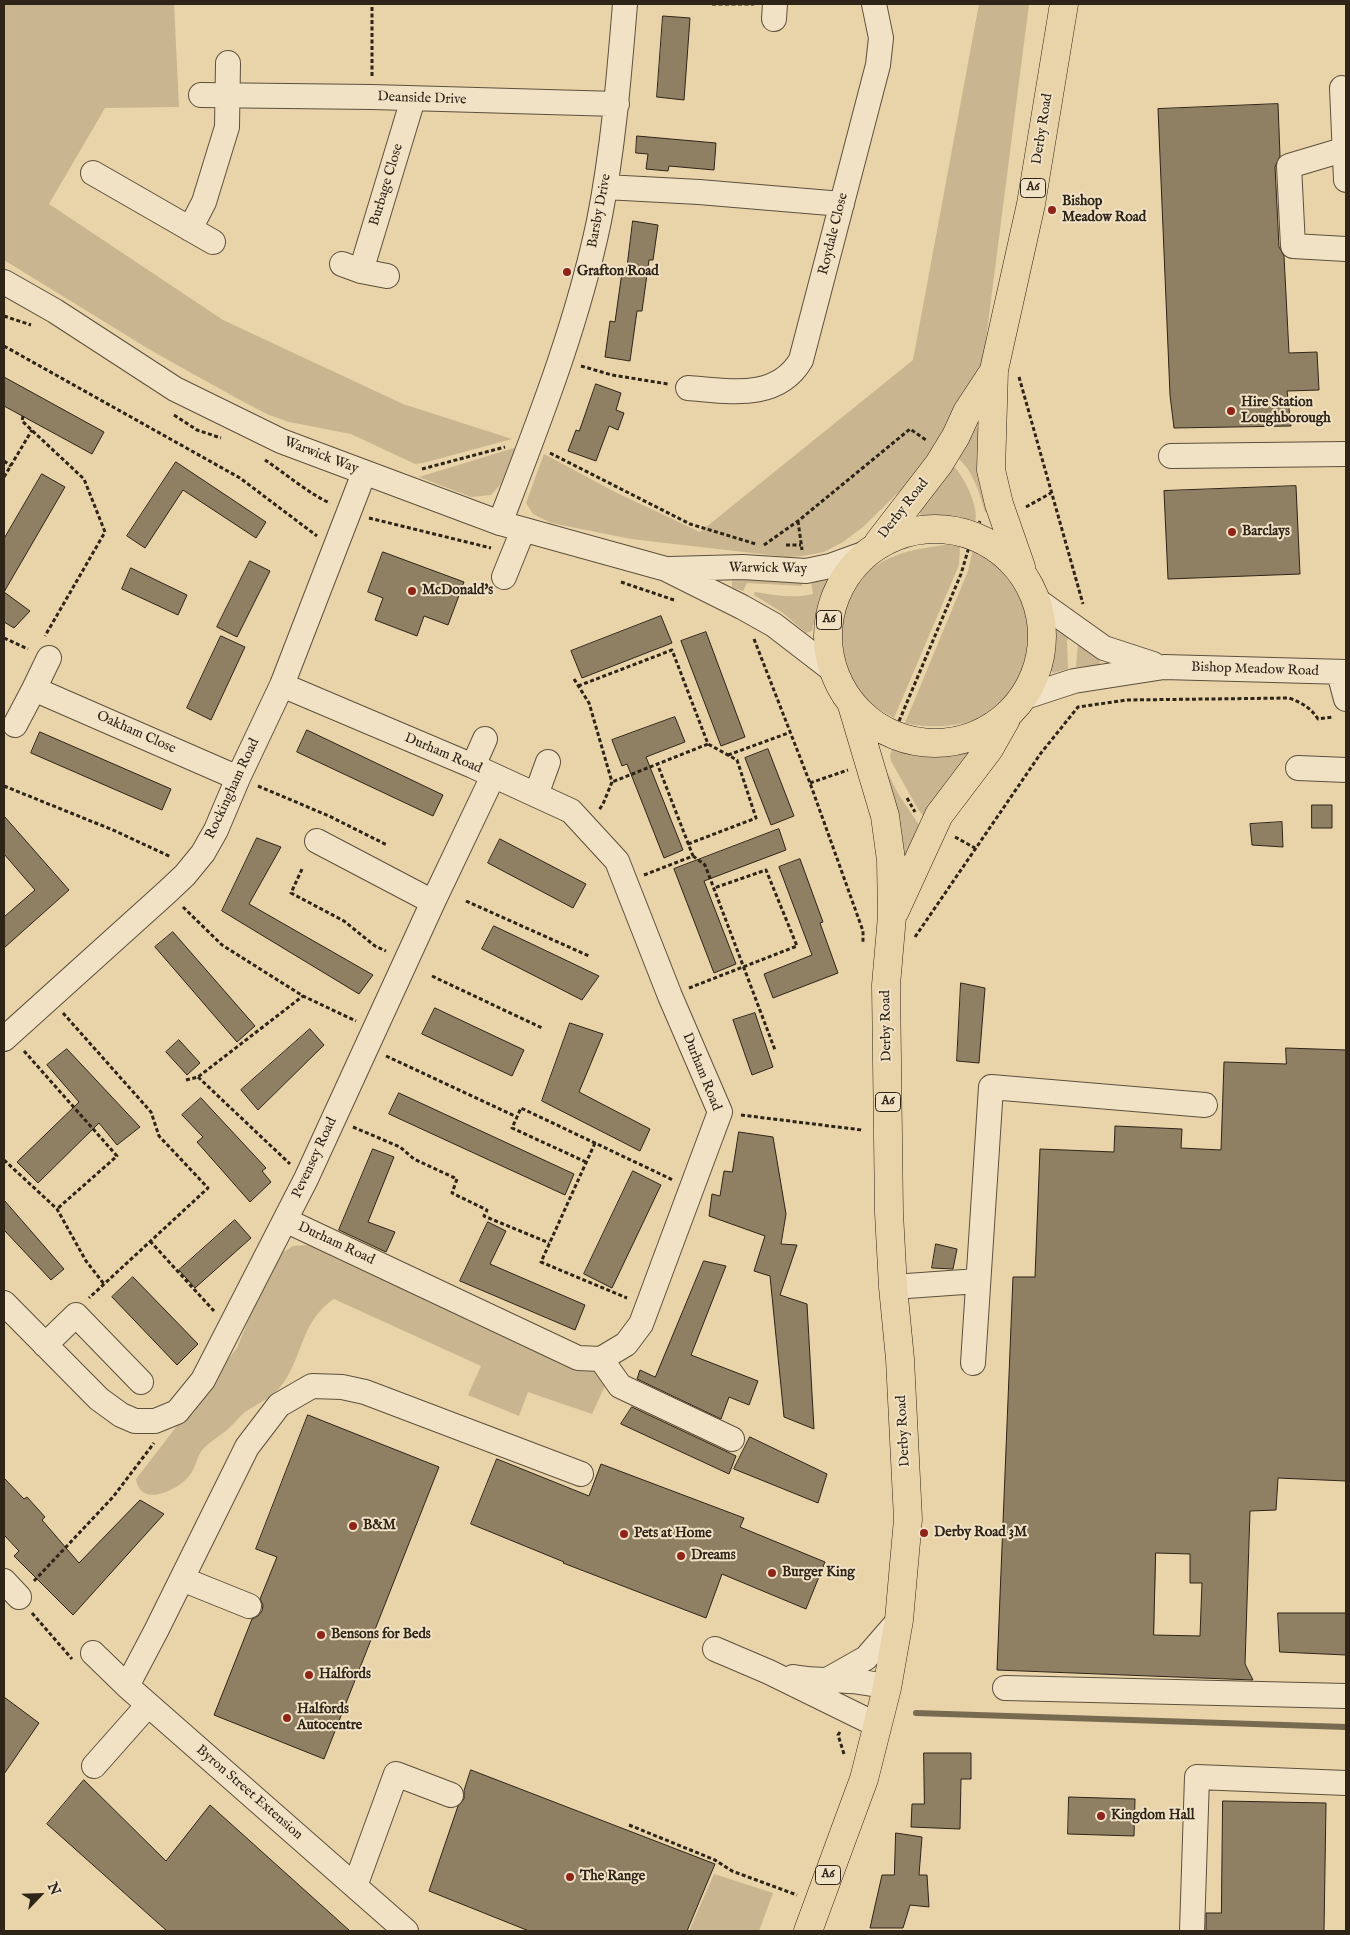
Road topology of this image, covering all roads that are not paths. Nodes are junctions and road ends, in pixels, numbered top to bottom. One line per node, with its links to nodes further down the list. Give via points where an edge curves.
1 (625, 4): 9 (street, Barsby Drive)
2 (874, 4): 14 (street, Roydale Close, via 881,38 878,64)
3 (1064, 4): 20 (highway, Derby Road / A6)
4 (228, 64): 6 (street)
5 (1342, 88): 10 (street)
6 (228, 94): 7 (street, Deanside Drive); 8 (street, Deanside Drive); 15 (street, via 227,127 204,202)
7 (201, 95)
8 (413, 100): 9 (street, Deanside Drive); 18 (street, Burbage Close, via 352,268)
9 (616, 104): 13 (street, Barsby Drive)
10 (1346, 149): 12 (street); 17 (street, via 1289,166 1293,246)
11 (93, 173): 15 (street)
12 (1346, 180)
13 (605, 187): 14 (street); 25 (street, Barsby Drive, via 592,252 561,360)
14 (842, 204): 21 (street, Roydale Close, via 805,347 794,371 779,383 763,389)
15 (190, 229): 16 (street)
16 (213, 242)
17 (1346, 249)
18 (388, 276)
19 (4, 282): 24 (street, Warwick Way, via 175,389 281,441)
20 (1005, 369): 27 (highway, Derby Road / A6, via 967,412 942,459); 28 (highway, Derby Road / A6, via 990,470)
21 (700, 394)
22 (1346, 454): 23 (street)
23 (1171, 456)
24 (364, 473): 25 (street, Warwick Way); 36 (street, Rockingham Road)
25 (500, 523): 26 (street, Warwick Way)
26 (523, 530): 29 (street, Warwick Way); 30 (street)
27 (871, 549): 28 (highway, A6, via 904,533 924,529 964,532 977,529); 29 (street, Warwick Way, via 830,566 806,571 743,567); 34 (highway, A6, via 850,570 832,603 828,641)
28 (1021, 569): 31 (highway, A6)
29 (666, 570): 34 (street, Warwick Way, via 774,625)
30 (504, 577)
31 (1038, 601): 33 (street, Bishop Meadow Road, via 1104,648); 39 (highway, A6, via 1041,650 1035,674)
32 (42, 655): 37 (street)
33 (1164, 668): 35 (street, Bishop Meadow Road); 39 (street, Bishop Meadow Road, via 1074,681)
34 (834, 672): 38 (highway, A6)
35 (1342, 672): 40 (street)
36 (282, 685): 46 (street, Durham Road); 47 (street, Rockingham Road)
37 (34, 688): 41 (street); 47 (street, Oakham Close)
38 (852, 704): 39 (highway, A6, via 890,742 925,743 960,741 976,735 992,727); 51 (highway, Derby Road / A6, via 885,816 891,860)
39 (1016, 705): 51 (highway, Derby Road / A6, via 989,749 940,816)
40 (1342, 708)
41 (15, 725)
42 (484, 739): 46 (street, Pevensey Road)
43 (548, 762): 48 (street)
44 (1298, 768): 45 (street)
45 (1346, 770)
46 (483, 771): 48 (street, Durham Road); 50 (street, Pevensey Road)
47 (238, 778): 52 (street, Rockingham Road, via 216,830 185,874)
48 (536, 795): 59 (street, Durham Road, via 572,811 617,861 720,1112 642,1324 626,1344)
49 (317, 841): 50 (street)
50 (432, 902): 54 (street, Pevensey Road)
51 (892, 916): 56 (highway, Derby Road / A6, via 886,985)
52 (6, 1037)
53 (1205, 1104): 55 (street, via 991,1087)
54 (286, 1220): 58 (street, Pevensey Road, via 203,1380 177,1412 155,1421 134,1421 121,1415); 59 (street, Durham Road, via 438,1282 578,1358)
55 (978, 1281): 56 (street); 60 (street)
56 (893, 1287): 66 (highway, Derby Road / A6, via 908,1519)
57 (4, 1303): 58 (street, Pevensey Road)
58 (45, 1345): 61 (street, via 76,1314)
59 (601, 1358): 62 (street, via 620,1386)
60 (973, 1363)
61 (141, 1382)
62 (732, 1439)
63 (581, 1474): 64 (street, via 365,1392 312,1386 279,1405 247,1447)
64 (182, 1579): 65 (street); 71 (street)
65 (249, 1606)
66 (899, 1620): 70 (street, via 866,1658); 72 (highway, Derby Road / A6)
67 (715, 1649): 69 (street)
68 (93, 1653): 71 (street, Byron Street Extension)
69 (769, 1672): 70 (street); 76 (street)
70 (825, 1681): 72 (street, via 872,1683)
71 (127, 1686): 75 (street, Byron Street Extension)
72 (887, 1688): 76 (highway, Derby Road / A6)
73 (1005, 1688): 74 (street)
74 (1346, 1696)
75 (148, 1705): 77 (street); 80 (street, Byron Street Extension)
76 (877, 1725): 82 (highway, Derby Road / A6, via 864,1779)
77 (94, 1766)
78 (1346, 1783): 83 (street, via 1197,1777)
79 (451, 1795): 80 (street, via 396,1774)
80 (355, 1886): 81 (street, Byron Street Extension)
81 (406, 1931)
82 (808, 1931)
83 (1192, 1931)

